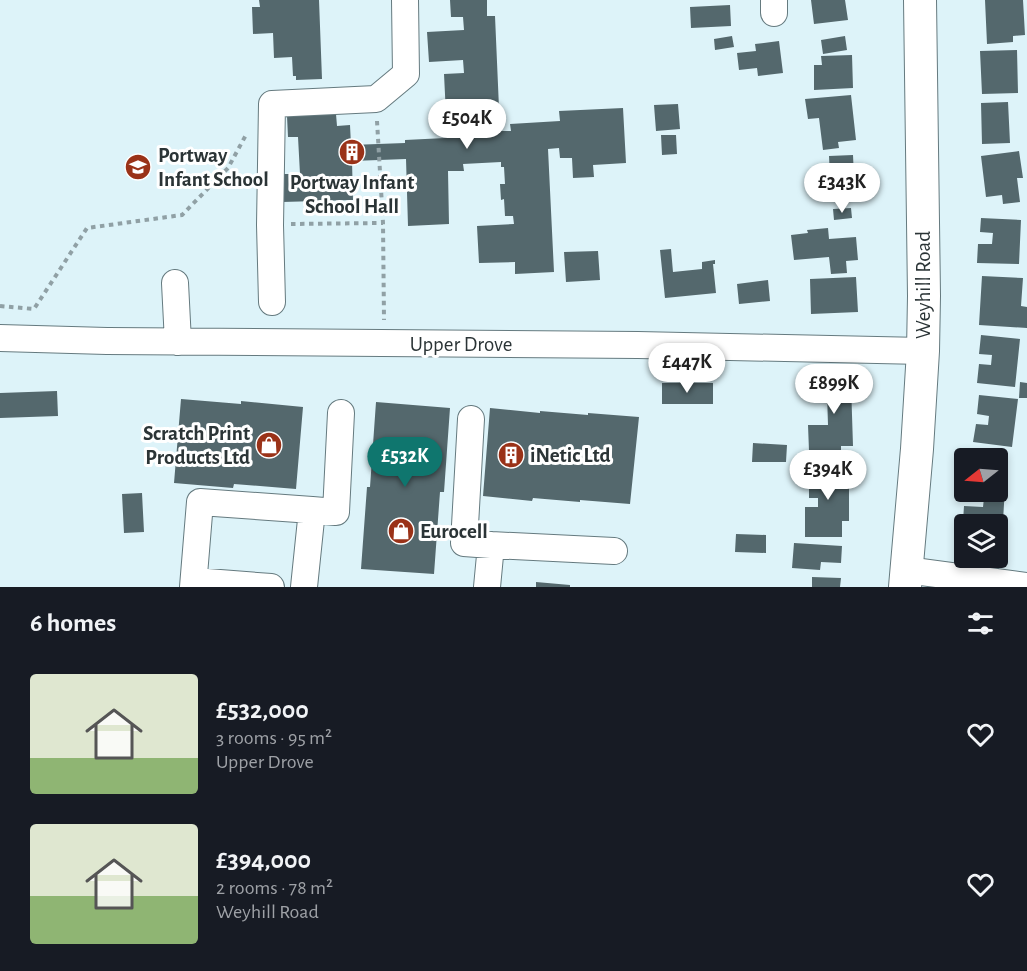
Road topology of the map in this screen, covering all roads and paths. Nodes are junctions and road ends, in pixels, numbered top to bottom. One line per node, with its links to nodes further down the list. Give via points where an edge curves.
1 (405, 0): 3 (street, via 406,74)
2 (920, 0): 13 (main road, Weyhill Road)
3 (376, 99): 4 (street); 5 (path)
4 (272, 104): 6 (street); 9 (path, via 249,130 228,168 182,215 87,228 34,309)
5 (383, 223): 6 (path); 10 (path)
6 (270, 225): 8 (street)
7 (175, 283): 12 (street)
8 (272, 302)
9 (0, 306)
10 (384, 326)
11 (0, 338): 12 (street, Upper Drove)
12 (178, 342): 13 (street, Upper Drove)
13 (923, 351): 19 (main road, Weyhill Road)
14 (341, 413): 16 (street, via 336,512)
15 (471, 419): 17 (street, via 464,543)
16 (312, 510): 20 (street, via 200,502); 23 (street)
17 (491, 545): 18 (street); 24 (street)
18 (614, 551)
19 (905, 579): 21 (street, Weyhill Road)
20 (193, 584): 22 (street)
21 (1027, 586)
22 (271, 587)
23 (304, 587)
24 (487, 587)

